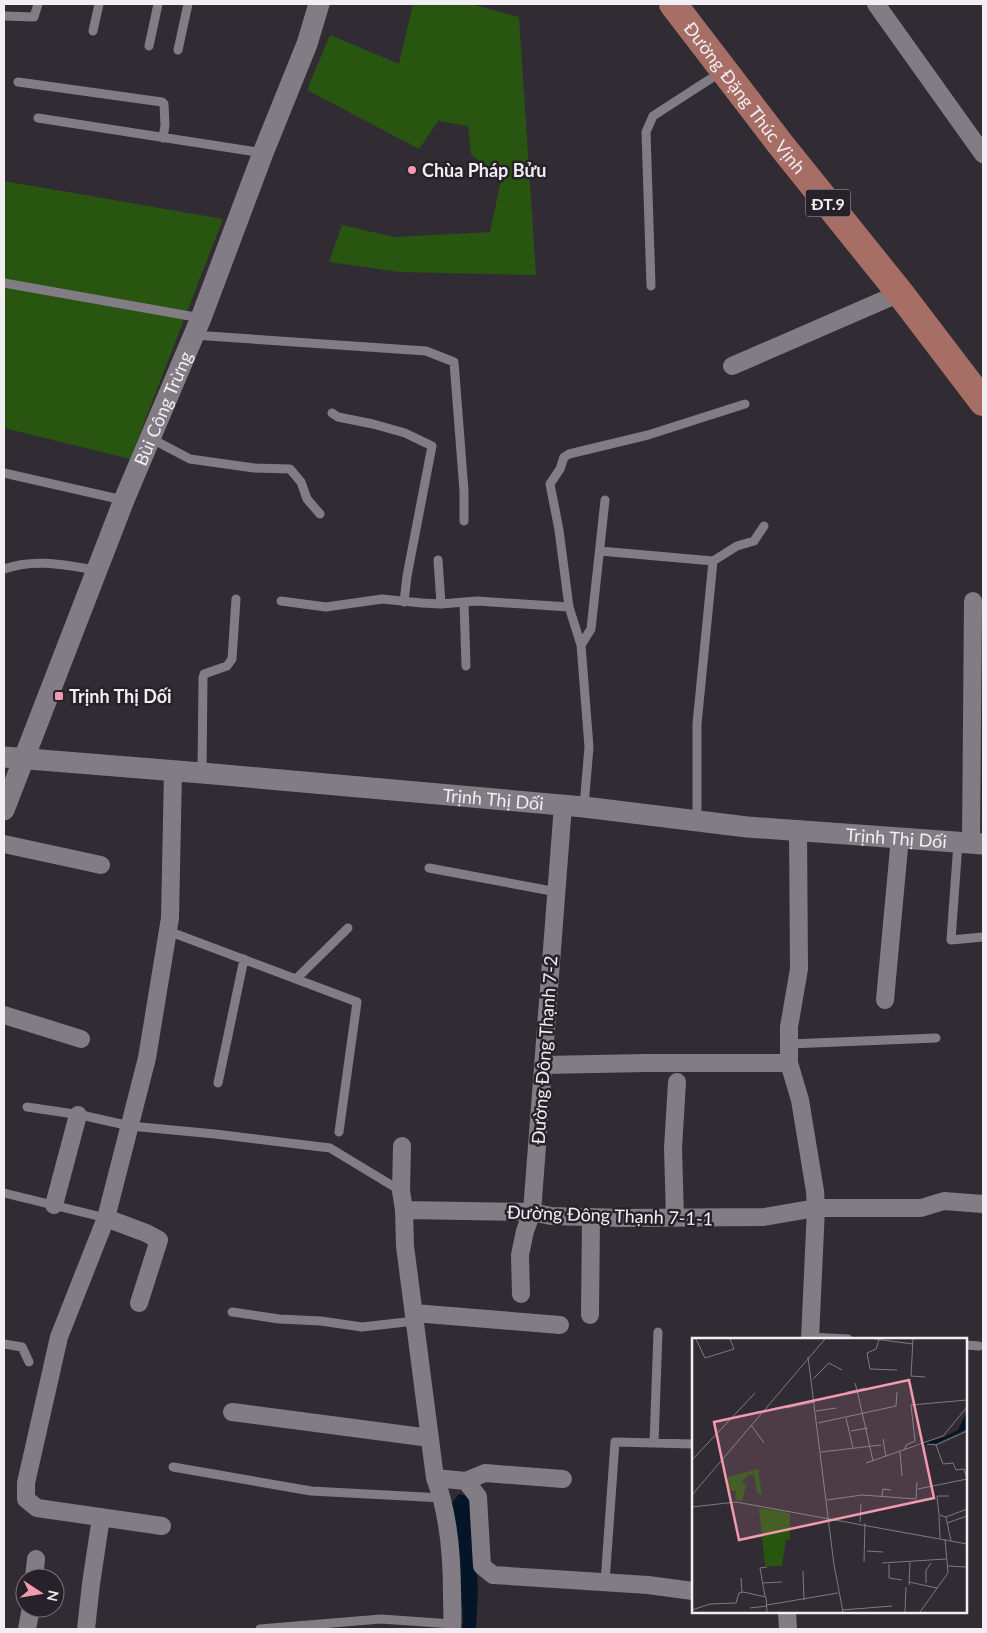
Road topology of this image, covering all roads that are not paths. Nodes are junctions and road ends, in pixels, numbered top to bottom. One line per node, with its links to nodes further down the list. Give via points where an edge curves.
1 (38, 4): 9 (lane, via 34,17)
2 (99, 4): 10 (lane)
3 (158, 4): 11 (lane)
4 (188, 4): 12 (lane)
5 (319, 4): 17 (street, Bùi Công Trừng, via 307,44)
6 (673, 4): 13 (main road, Đường Đặng Thúc Vịnh / ĐT.9)
7 (687, 4): 24 (main road, Đường Đặng Thúc Vịnh / ĐT.9)
8 (876, 4): 18 (street)
9 (4, 16)
10 (93, 31)
11 (149, 46)
12 (178, 50)
13 (724, 70): 20 (lane, via 653,116 646,132); 21 (main road, Đường Đặng Thúc Vịnh / ĐT.9)
14 (18, 82): 16 (lane, via 162,102)
15 (38, 118): 16 (lane)
16 (164, 138): 17 (lane)
17 (263, 153): 22 (street, Bùi Công Trừng)
18 (983, 154)
19 (4, 283): 22 (lane)
20 (652, 286)
21 (900, 293): 23 (street); 25 (main road, Đường Đặng Thúc Vịnh / ĐT.9)
22 (198, 327): 28 (street, Bùi Công Trừng); 33 (lane, via 426,351 454,362)
23 (732, 366)
24 (983, 385)
25 (983, 402)
26 (745, 404): 46 (lane, via 564,458 550,484)
27 (332, 413): 43 (lane, via 338,418 406,433 432,446)
28 (150, 438): 30 (street, Bùi Công Trừng); 32 (lane, via 190,458 290,470)
29 (4, 473): 30 (lane)
30 (124, 500): 39 (street, Bùi Công Trừng)
31 (605, 500): 35 (lane)
32 (320, 514)
33 (464, 521)
34 (764, 526): 37 (lane, via 754,541 737,546)
35 (600, 551): 37 (lane); 47 (lane, via 591,629)
36 (438, 560): 45 (lane)
37 (713, 561): 55 (lane, via 697,724)
38 (4, 569): 39 (lane, via 48,562)
39 (96, 570): 49 (street, Bùi Công Trừng)
40 (236, 599): 51 (lane, via 232,659 227,666 209,671 203,678)
41 (281, 601): 43 (lane, via 326,607 382,599)
42 (973, 601): 58 (street)
43 (404, 602): 45 (lane)
44 (464, 602): 45 (lane); 46 (lane); 48 (lane)
45 (441, 604)
46 (570, 607): 47 (lane)
47 (581, 645): 53 (lane, via 588,747)
48 (466, 666)
49 (13, 758): 50 (street, Trịnh Thị Dối); 54 (street, Bùi Công Trừng)
50 (173, 772): 51 (street, Trịnh Thị Dối); 64 (street)
51 (202, 773): 52 (street, Trịnh Thị Dối)
52 (563, 805): 53 (street, Trịnh Thị Dối); 62 (street, Đường Đông Thạnh 7-2)
53 (584, 807): 55 (street, Trịnh Thị Dối)
54 (4, 810)
55 (697, 821): 56 (street, Trịnh Thị Dối)
56 (798, 829): 57 (street, Trịnh Thị Dối); 72 (street, via 799,969)
57 (900, 837): 58 (street, Trịnh Thị Dối); 68 (street)
58 (971, 842): 65 (lane, via 951,940)
59 (4, 844): 60 (street)
60 (101, 865)
61 (429, 868): 62 (lane)
62 (557, 892): 74 (street, Đường Đông Thạnh 7-2)
63 (348, 928): 67 (lane)
64 (168, 931): 66 (lane); 79 (street, via 147,1058)
65 (983, 938)
66 (244, 960): 67 (lane); 76 (lane)
67 (296, 979): 80 (lane, via 357,1002)
68 (885, 1000)
69 (4, 1015): 71 (street)
70 (936, 1038): 72 (lane)
71 (81, 1039)
72 (789, 1044): 73 (street)
73 (789, 1063): 74 (street); 86 (street, via 800,1100)
74 (543, 1064): 88 (street, Đường Đông Thạnh 7-2)
75 (676, 1082): 91 (street, via 673,1148)
76 (218, 1083)
77 (27, 1107): 78 (lane)
78 (78, 1115): 79 (lane); 85 (street)
79 (130, 1126): 82 (lane, via 330,1148); 90 (street)
80 (339, 1132)
81 (402, 1146): 82 (street)
82 (401, 1191): 87 (street)
83 (4, 1193): 85 (lane)
84 (983, 1204): 86 (street, Đường Đông Thạnh 7-1-1, via 944,1201 921,1208)
85 (54, 1205): 90 (lane)
86 (816, 1208): 91 (street, Đường Đông Thạnh 7-1-1, via 764,1217); 99 (street)
87 (404, 1210): 88 (street, Đường Đông Thạnh 7-1-1); 96 (street, via 405,1246)
88 (532, 1212): 89 (street, Đường Đông Thạnh 7-1-1); 92 (street, Đường Đông Thạnh 7-2, via 520,1255)
89 (591, 1217): 91 (street, Đường Đông Thạnh 7-1-1); 95 (street)
90 (106, 1218): 93 (street, via 159,1240); 113 (street, via 59,1337 26,1483 26,1499 37,1508)
91 (675, 1218)
92 (521, 1294)
93 (139, 1303)
94 (232, 1312): 96 (lane, via 362,1327)
95 (590, 1315)
96 (415, 1317): 97 (street); 105 (street)
97 (560, 1324)
98 (658, 1332): 106 (lane)
99 (810, 1338)
100 (4, 1344): 103 (lane, via 22,1347)
101 (967, 1346): 102 (lane)
102 (979, 1346)
103 (30, 1362)
104 (232, 1412): 105 (street)
105 (430, 1438): 109 (street)
106 (654, 1443): 107 (lane); 117 (lane, via 615,1442)
107 (692, 1444)
108 (173, 1467): 112 (lane, via 311,1491)
109 (435, 1478): 111 (street); 112 (street)
110 (563, 1479): 111 (street, via 486,1473)
111 (466, 1481): 117 (street, via 478,1497 482,1566 492,1575)
112 (443, 1498): 120 (street, via 451,1557)
113 (101, 1517): 114 (street); 121 (street)
114 (162, 1526)
115 (36, 1559): 116 (street)
116 (35, 1568)
117 (605, 1582): 118 (street)
118 (692, 1590)
119 (787, 1613): 123 (street)
120 (452, 1626): 122 (lane, via 381,1620)
121 (86, 1629)
122 (260, 1629)
123 (788, 1629)

